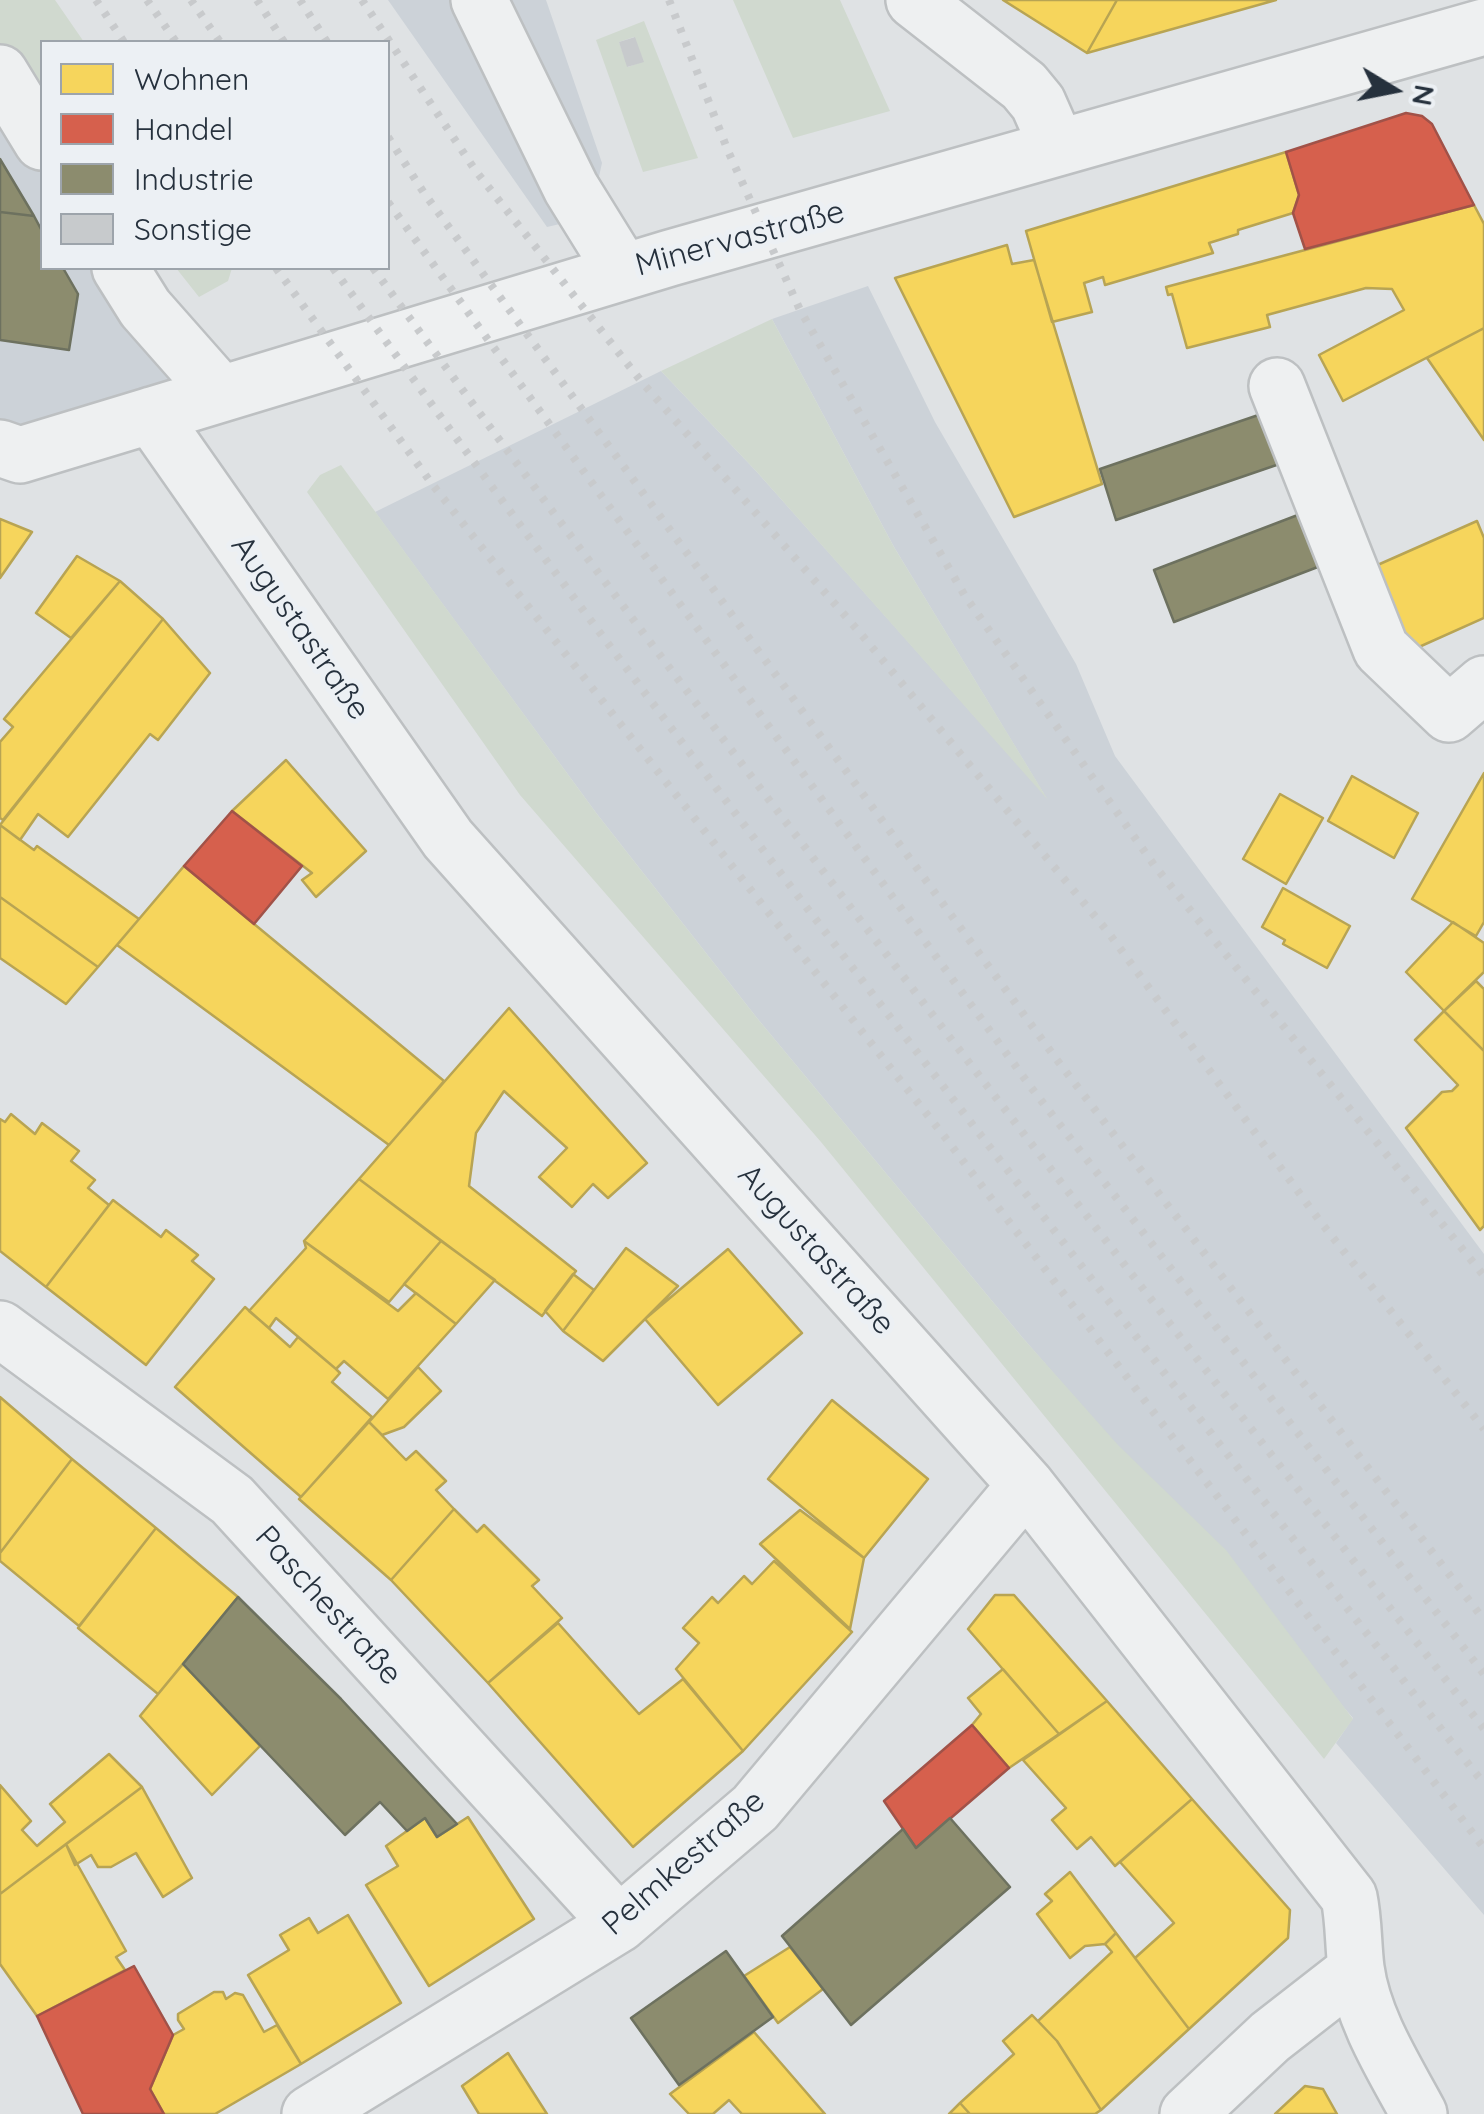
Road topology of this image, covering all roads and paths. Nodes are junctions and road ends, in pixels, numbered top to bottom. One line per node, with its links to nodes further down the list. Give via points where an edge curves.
1 (479, 0): 9 (street, via 571,188)
2 (914, 0): 7 (street, via 1024,86)
3 (1475, 0): 4 (street)
4 (1484, 23): 7 (street, Minervastraße)
5 (0, 74): 6 (street)
6 (40, 139)
7 (1056, 146): 9 (street, Minervastraße)
8 (121, 270): 11 (street, via 145,308)
9 (623, 272): 11 (street, Minervastraße)
10 (1277, 386): 14 (street, via 1382,649 1449,714)
11 (220, 392): 12 (street, Minervastraße)
12 (152, 415): 13 (street, Minervastraße, via 20,455); 16 (street, Augustastraße, via 448,839)
13 (0, 448)
14 (1484, 684)
15 (0, 1328): 17 (street, Paschestraße, via 232,1500)
16 (1026, 1485): 17 (street, Pelmkestraße, via 755,1808); 18 (street, Augustastraße, via 1350,1897)
17 (619, 1924): 19 (street, Pelmkestraße)
18 (1356, 1970): 20 (street); 21 (street, Augustastraße, via 1373,2025)
19 (310, 2114)
20 (1188, 2114)
21 (1419, 2114)

